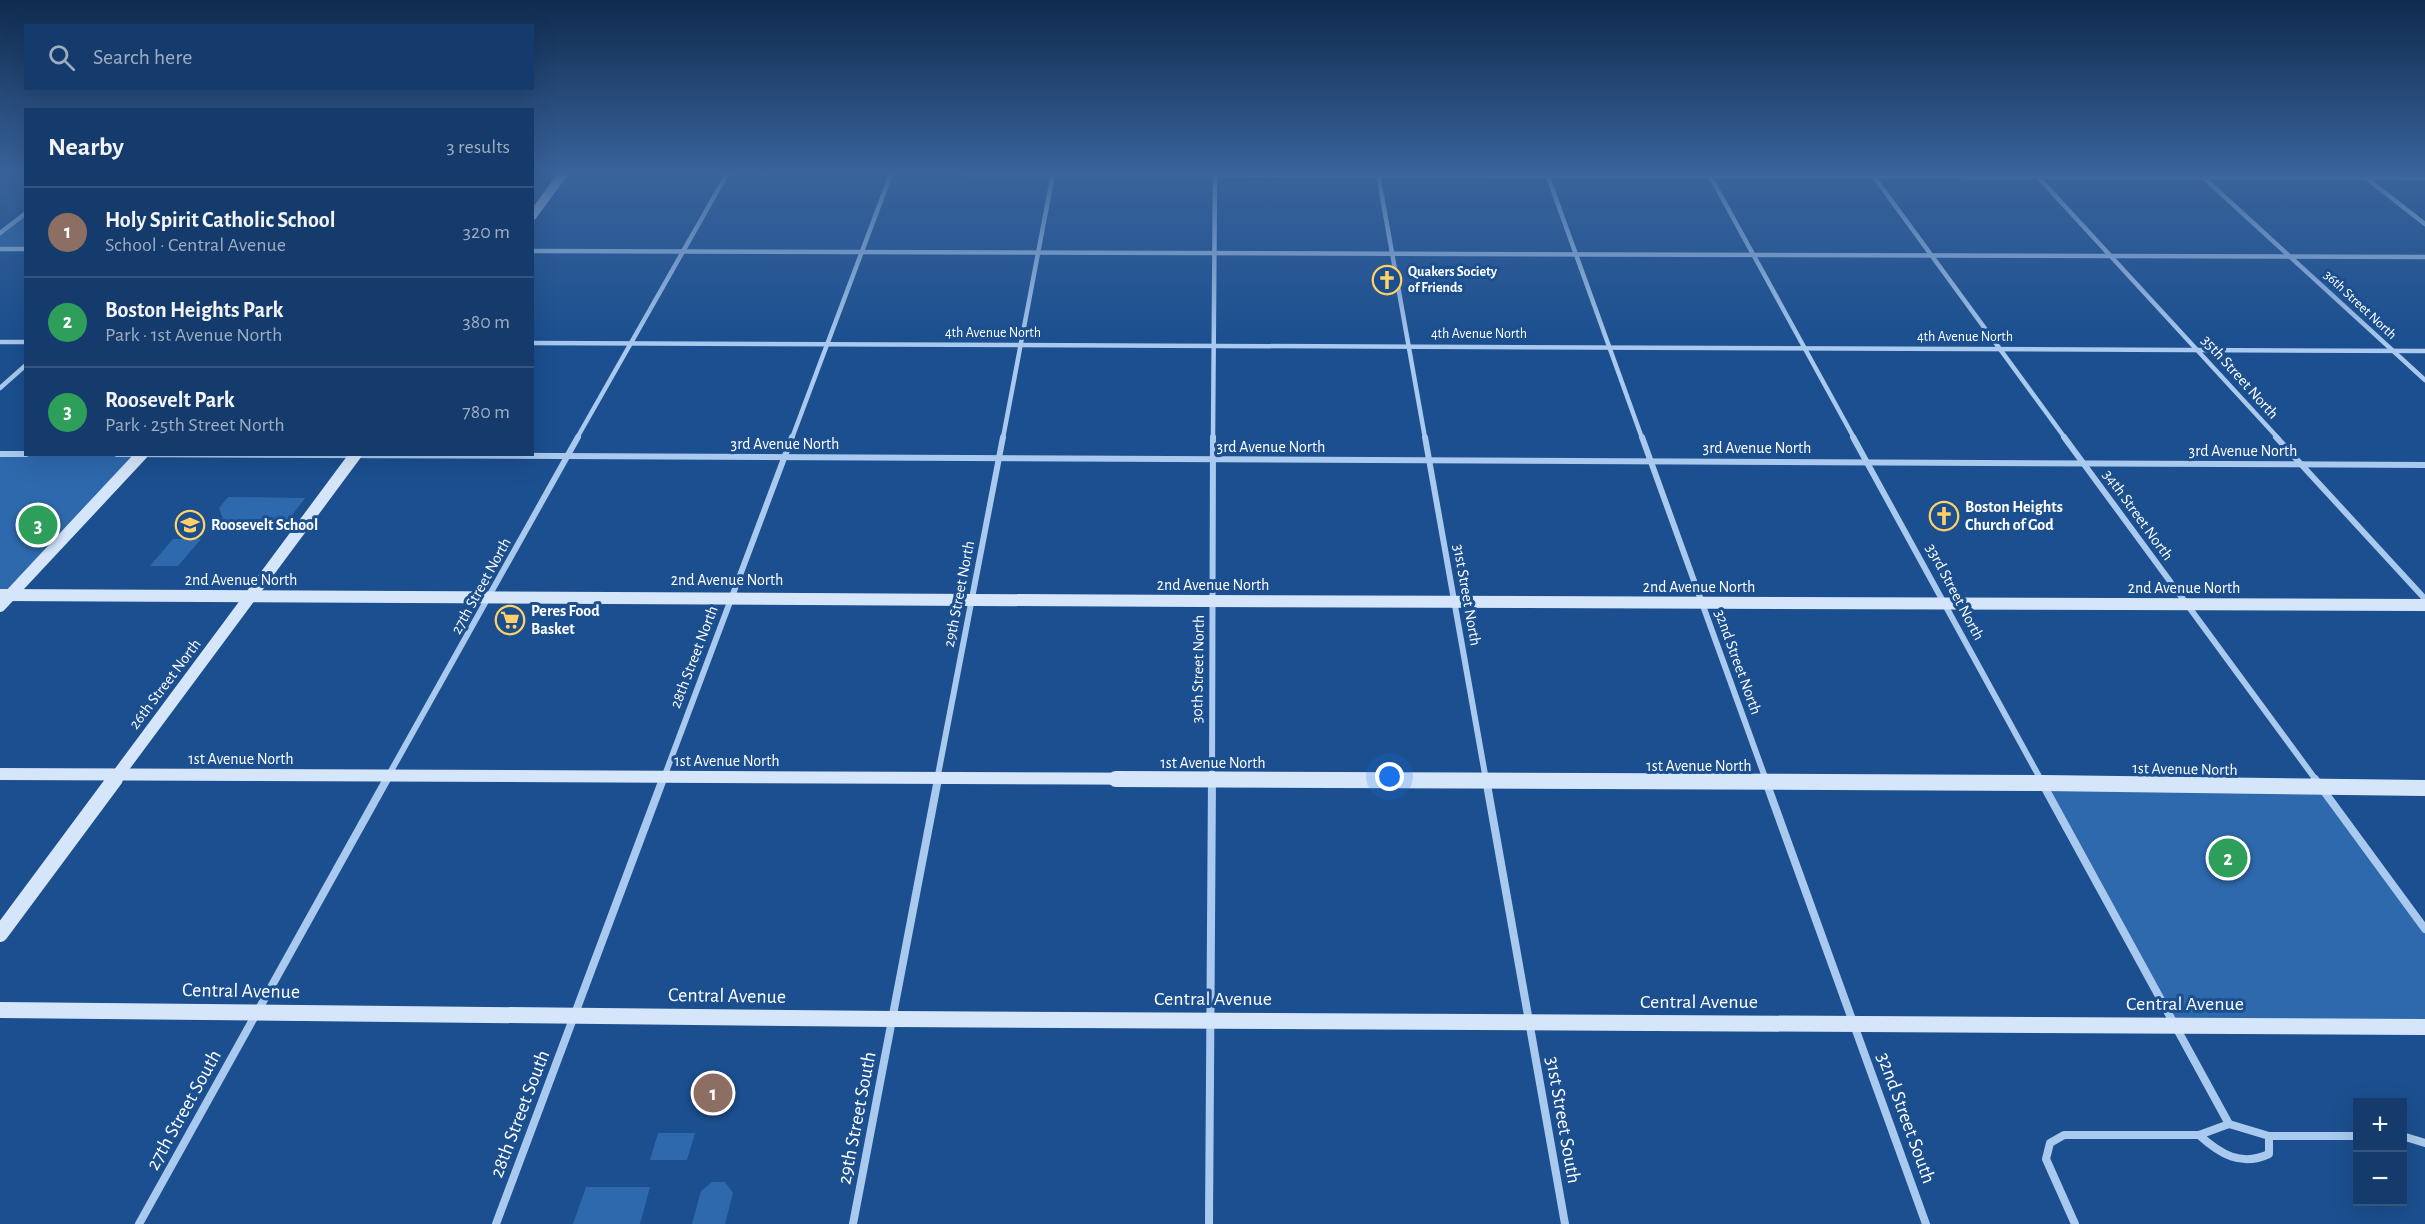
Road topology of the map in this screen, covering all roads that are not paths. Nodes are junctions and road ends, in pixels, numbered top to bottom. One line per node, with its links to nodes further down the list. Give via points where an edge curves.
1 (694, 231): 14 (street, 27th Street North)
2 (870, 231): 15 (street, 28th Street North)
3 (1041, 231): 16 (street, 29th Street North)
4 (1215, 231): 17 (street, 30th Street North)
5 (1388, 231): 18 (street, 31st Street North)
6 (1567, 231): 19 (street, 32nd Street North)
7 (1742, 231): 20 (street, 33rd Street North)
8 (1914, 231): 21 (street, 34th Street North)
9 (2087, 231): 22 (street, 35th Street North)
10 (2262, 231): 23 (street, 36th Street North)
11 (0, 249): 12 (street)
12 (24, 249)
13 (534, 251): 14 (street)
14 (683, 251): 15 (street); 28 (street, 27th Street North)
15 (862, 252): 16 (street); 29 (street, 28th Street North)
16 (1037, 252): 17 (street); 30 (street, 29th Street North)
17 (1215, 253): 18 (street); 32 (street, 30th Street North)
18 (1392, 254): 19 (street); 31 (street, 31st Street North)
19 (1575, 254): 20 (street); 33 (street, 32nd Street North)
20 (1755, 255): 21 (street); 34 (street, 33rd Street North)
21 (1931, 255): 22 (street); 35 (street, 34th Street North)
22 (2110, 256): 23 (street); 36 (street, 35th Street North)
23 (2290, 257): 24 (street); 37 (street, 36th Street North)
24 (2425, 257)
25 (0, 342): 26 (street)
26 (24, 342)
27 (534, 343): 28 (street, 4th Avenue North)
28 (630, 343): 29 (street, 4th Avenue North); 47 (street, 27th Street North)
29 (825, 344): 30 (street, 4th Avenue North); 48 (street, 28th Street North)
30 (1020, 345): 32 (street, 4th Avenue North); 49 (street, 29th Street North)
31 (1408, 346): 32 (street, 4th Avenue North); 33 (street, 4th Avenue North); 51 (street, 31st Street North)
32 (1213, 347): 50 (street, 30th Street North)
33 (1608, 347): 34 (street, 4th Avenue North); 52 (street, 32nd Street North)
34 (1806, 348): 35 (street, 4th Avenue North); 53 (street, 33rd Street North)
35 (2002, 349): 36 (street, 4th Avenue North); 54 (street, 34th Street North)
36 (2198, 350): 37 (street, 4th Avenue North); 55 (street, 35th Street North)
37 (2392, 351): 38 (street, 4th Avenue North); 40 (street, 36th Street North)
38 (2425, 351)
39 (24, 367): 41 (street)
40 (2425, 380)
41 (0, 388)
42 (0, 454): 43 (street)
43 (24, 454)
44 (140, 456): 57 (main road)
45 (355, 456): 60 (main road, 26th Street North)
46 (462, 456): 47 (street, 3rd Avenue North)
47 (568, 457): 48 (street, 3rd Avenue North); 58 (street, 27th Street North)
48 (784, 457): 49 (street, 3rd Avenue North); 59 (street, 28th Street North)
49 (998, 459): 50 (street, 3rd Avenue North); 62 (street, 29th Street North)
50 (1213, 460): 51 (street, 3rd Avenue North); 63 (street, 30th Street North)
51 (1430, 460): 52 (street, 3rd Avenue North); 64 (street, 31st Street North)
52 (1650, 461): 53 (street, 3rd Avenue North); 65 (street, 32nd Street North)
53 (1867, 461): 54 (street, 3rd Avenue North); 69 (street, 33rd Street North)
54 (2085, 464): 55 (street, 3rd Avenue North); 66 (street, 34th Street North)
55 (2302, 465): 56 (street, 3rd Avenue North); 61 (street, 35th Street North)
56 (2425, 465)
57 (5, 595): 60 (main road, 2nd Avenue North); 68 (main road)
58 (491, 596): 59 (main road, 2nd Avenue North); 60 (main road, 2nd Avenue North); 72 (street, 27th Street North)
59 (731, 596): 62 (main road, 2nd Avenue North); 73 (street, 28th Street North)
60 (250, 597): 71 (main road, 26th Street North)
61 (2425, 599)
62 (972, 600): 63 (main road, 2nd Avenue North); 74 (street, 29th Street North)
63 (1212, 601): 64 (main road, 2nd Avenue North); 75 (street, 30th Street North)
64 (1454, 602): 65 (main road, 2nd Avenue North); 76 (street, 31st Street North)
65 (1702, 603): 69 (main road, 2nd Avenue North); 77 (street, 32nd Street North)
66 (2186, 604): 67 (main road, 2nd Avenue North); 69 (main road, 2nd Avenue North); 79 (street, 34th Street North)
67 (2425, 605)
68 (0, 606)
69 (1947, 606): 78 (street, 33rd Street North)
70 (0, 774): 71 (main road, 1st Avenue North)
71 (118, 775): 72 (main road, 1st Avenue North); 82 (main road, 26th Street North)
72 (389, 776): 73 (main road, 1st Avenue North); 84 (street, 27th Street North)
73 (663, 777): 74 (main road, 1st Avenue North); 85 (street, 28th Street North)
74 (937, 779): 75 (main road, 1st Avenue North); 86 (street, 29th Street North)
75 (1210, 779): 76 (main road, 1st Avenue North); 87 (street, 30th Street North)
76 (1486, 781): 77 (main road, 1st Avenue North); 88 (street, 31st Street North)
77 (1768, 783): 78 (main road, 1st Avenue North); 89 (street, 32nd Street North)
78 (2043, 783): 79 (main road, 1st Avenue North); 90 (street, 33rd Street North)
79 (2322, 788): 80 (main road, 1st Avenue North); 81 (street, 34th Street North)
80 (2425, 788)
81 (2425, 929)
82 (0, 934)
83 (0, 1010): 84 (main road, Central Avenue)
84 (257, 1012): 85 (main road, Central Avenue); 98 (street, 27th Street South)
85 (576, 1016): 86 (main road, Central Avenue); 99 (street, 28th Street South)
86 (893, 1019): 87 (main road, Central Avenue); 100 (street, 29th Street South)
87 (1210, 1020): 88 (main road, Central Avenue); 101 (street, 30th Street North)
88 (1528, 1021): 89 (main road, Central Avenue); 102 (street, 31st Street South)
89 (1854, 1024): 90 (main road, Central Avenue); 103 (street, 32nd Street South)
90 (2173, 1025): 91 (main road, Central Avenue); 92 (street, 33rd Street North)
91 (2425, 1027)
92 (2229, 1124): 93 (street); 94 (street)
93 (2199, 1135): 94 (street, via 2231,1159 2260,1160 2269,1154); 104 (street, via 2055,1137 2046,1150 2046,1160)
94 (2269, 1136): 95 (street)
95 (2353, 1136)
96 (2407, 1137): 97 (street)
97 (2425, 1143)
98 (139, 1224)
99 (496, 1224)
100 (853, 1224)
101 (1209, 1224)
102 (1565, 1224)
103 (1926, 1224)
104 (2074, 1224)

